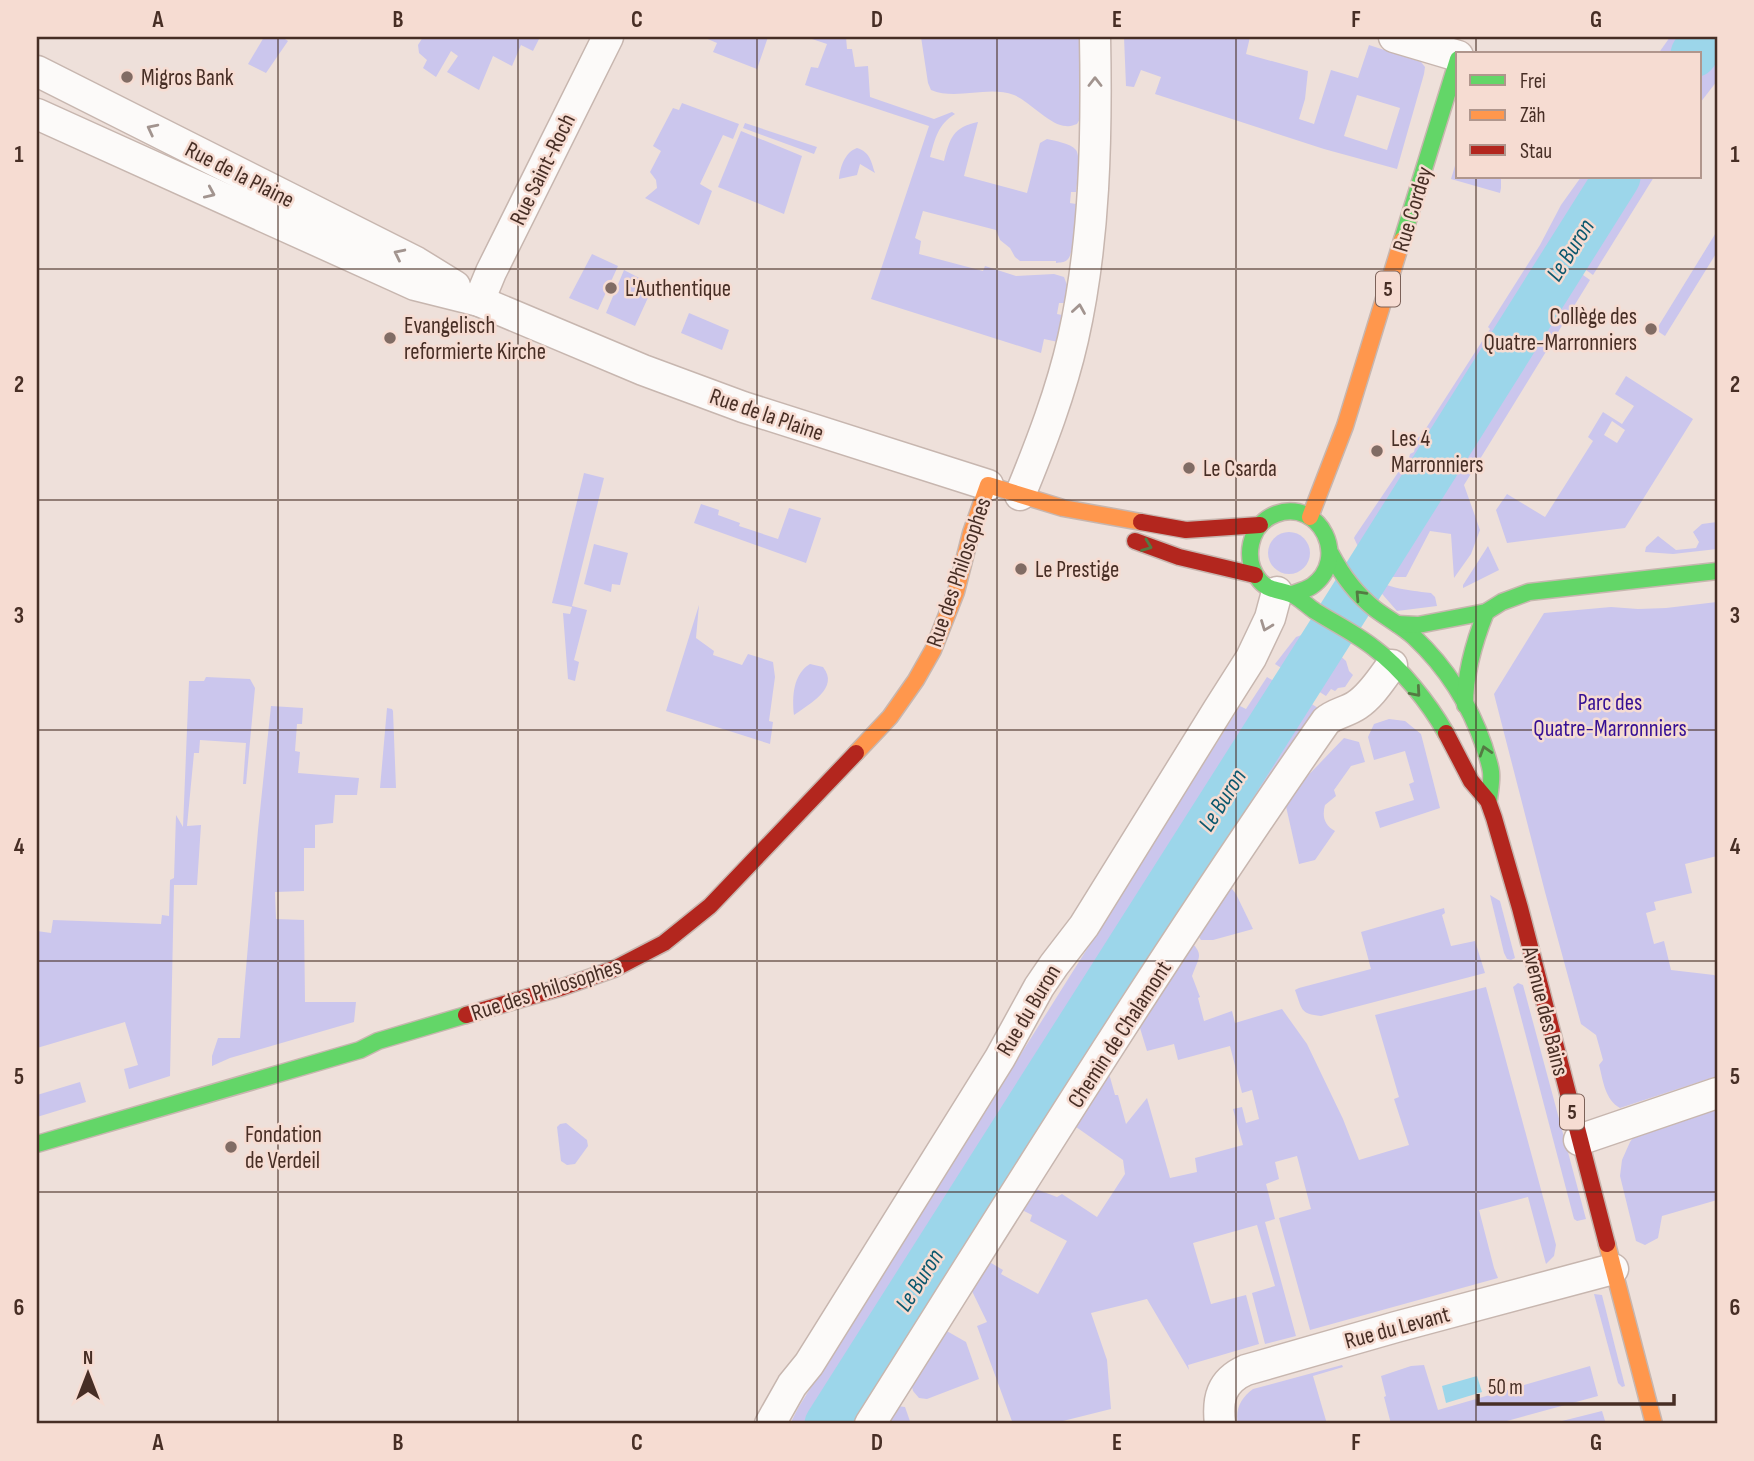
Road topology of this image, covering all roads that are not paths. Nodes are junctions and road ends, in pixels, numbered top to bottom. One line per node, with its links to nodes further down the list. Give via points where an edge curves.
1 (608, 37): 8 (street, Rue Saint-Roch)
2 (1094, 37): 10 (street, one-way to 2, via 1054,405 1078,316 1095,146)
3 (1394, 37): 4 (street)
4 (1456, 52)
5 (1456, 66): 12 (main road, Rue Cordey / 5, via 1345,426)
6 (37, 71): 8 (street, Rue de la Plaine, one-way to 6, via 416,262)
7 (37, 114): 8 (street, Rue de la Plaine, one-way to 8, via 415,285)
8 (478, 301): 9 (street, Rue de la Plaine, via 743,407)
9 (988, 485): 10 (main road, Rue de la Plaine); 24 (main road, Rue des Philosophes, via 956,592 916,680 890,716 750,865 664,943 614,970 563,987)
10 (1020, 495): 11 (main road, Rue de la Plaine)
11 (1063, 508): 13 (main road, Rue de la Plaine, via 1186,530); 16 (main road, Rue de la Plaine, one-way to 16, via 1144,546 1234,569)
12 (1310, 517): 13 (main road, via 1283,512); 14 (main road, via 1325,533)
13 (1260, 525): 16 (main road, via 1252,536 1250,562)
14 (1331, 554): 16 (main road, via 1329,566 1315,586 1304,592); 18 (main road, Avenue des Bains / 5, one-way to 14, via 1354,589)
15 (1717, 571): 17 (main road, via 1529,592)
16 (1275, 587): 19 (main road, Avenue des Bains / 5, via 1343,627); 26 (street, Rue du Buron, one-way to 26, via 1270,618 1251,658 1084,926 1040,987)
17 (1486, 611): 18 (main road, via 1438,623); 20 (main road, via 1465,677)
18 (1391, 620): 20 (main road, Avenue des Bains / 5, via 1435,660)
19 (1392, 665): 21 (main road, Avenue des Bains / 5, one-way to 21, via 1434,713 1471,781); 27 (street, Chemin de Chalamont, via 1369,695 1326,721 1124,1024)
20 (1465, 705): 21 (main road, Avenue des Bains / 5, one-way to 20, via 1491,772 1482,739)
21 (1488, 801): 23 (main road, Avenue des Bains / 5)
22 (1717, 1093): 23 (street)
23 (1579, 1140): 25 (main road, Avenue des Bains / 5)
24 (37, 1144)
25 (1613, 1269): 28 (street, Rue du Levant, via 1246,1370 1221,1393); 29 (main road, Avenue des Bains / 5)
26 (770, 1424)
27 (870, 1424)
28 (1220, 1424)
29 (1654, 1424)

